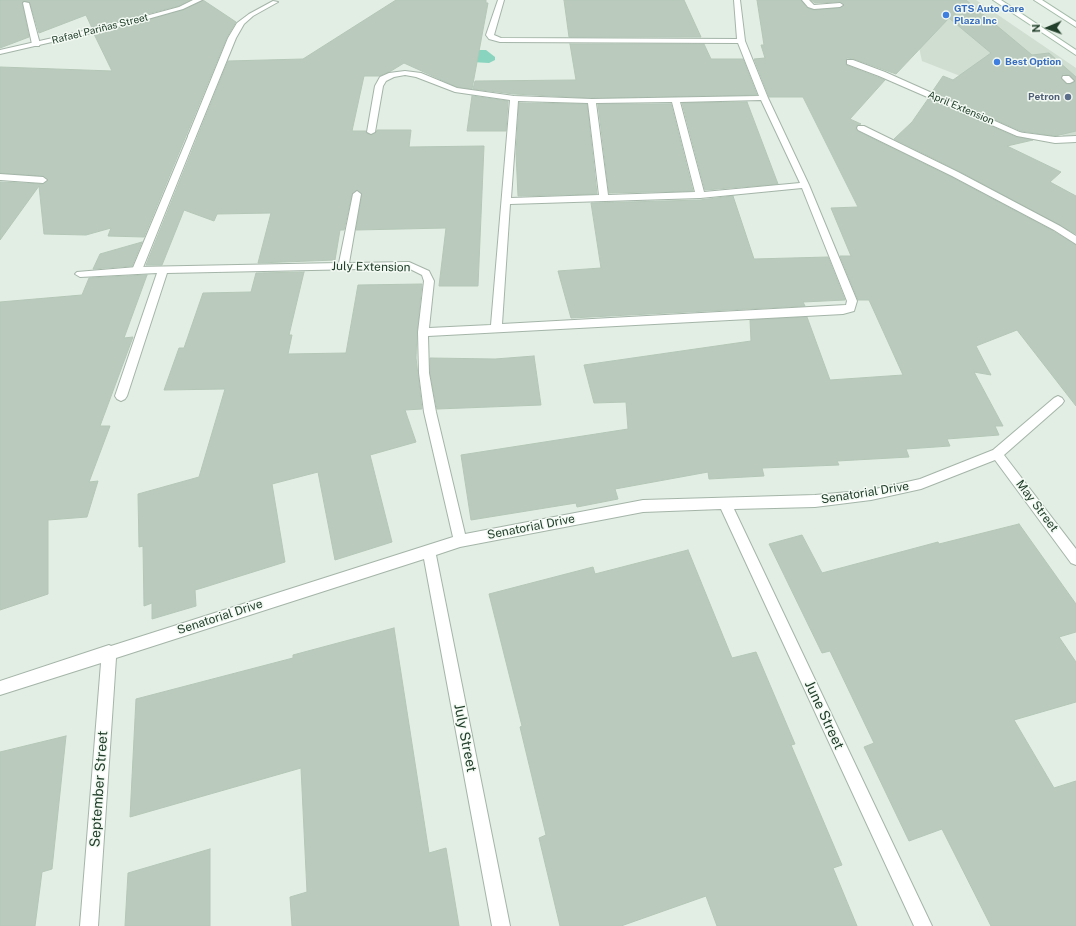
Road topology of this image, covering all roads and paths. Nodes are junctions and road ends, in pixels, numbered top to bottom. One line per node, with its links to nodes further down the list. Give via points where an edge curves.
1 (199, 0): 12 (street, Rafael Pariñas Street, via 128,24)
2 (272, 0): 32 (street, via 275,2 241,23 232,38)
3 (501, 0): 11 (street, via 490,32 492,37 500,40)
4 (736, 0): 11 (street)
5 (805, 0): 9 (street, via 814,7)
6 (996, 0): 14 (street)
7 (1037, 0): 10 (street)
8 (26, 3): 12 (street)
9 (840, 5)
10 (1076, 25)
11 (741, 41): 17 (street)
12 (36, 44): 13 (street, Rafael Pariñas Street)
13 (0, 52)
14 (1076, 53)
15 (850, 62): 22 (street, April Extension, via 1020,134 1055,140)
16 (514, 98): 19 (street); 21 (street, via 455,90 418,75 392,74 383,79 379,86); 29 (street)
17 (764, 98): 18 (street); 25 (street)
18 (675, 99): 19 (street); 27 (street)
19 (592, 101): 28 (street)
20 (861, 128): 30 (street, via 955,174 1057,228)
21 (371, 132)
22 (1076, 140)
23 (0, 177): 24 (street)
24 (42, 180)
25 (805, 185): 27 (street); 35 (street, via 852,301 850,308)
26 (357, 194): 31 (street)
27 (700, 195): 28 (street)
28 (604, 199): 29 (street)
29 (505, 202): 35 (street)
30 (1076, 241)
31 (343, 266): 33 (street, July Extension); 36 (street, July Extension, via 409,265 426,273 429,281)
32 (137, 270): 33 (street, July Extension); 34 (street, July Extension)
33 (163, 270): 37 (street)
34 (80, 274)
35 (496, 329): 36 (street)
36 (423, 332): 41 (street, July Extension, via 424,373 430,412)
37 (121, 396)
38 (1058, 401): 39 (street, Senatorial Drive)
39 (997, 454): 40 (street, Senatorial Drive, via 921,484 872,495 815,501); 43 (street, May Street)
40 (725, 504): 41 (street, Senatorial Drive, via 643,506); 48 (street, June Street)
41 (460, 541): 42 (street, Senatorial Drive)
42 (428, 550): 44 (street, Senatorial Drive); 47 (street, July Street)
43 (1076, 559)
44 (109, 652): 45 (street, Senatorial Drive); 46 (street, September Street)
45 (0, 688)
46 (89, 926)
47 (501, 926)
48 (922, 926)

